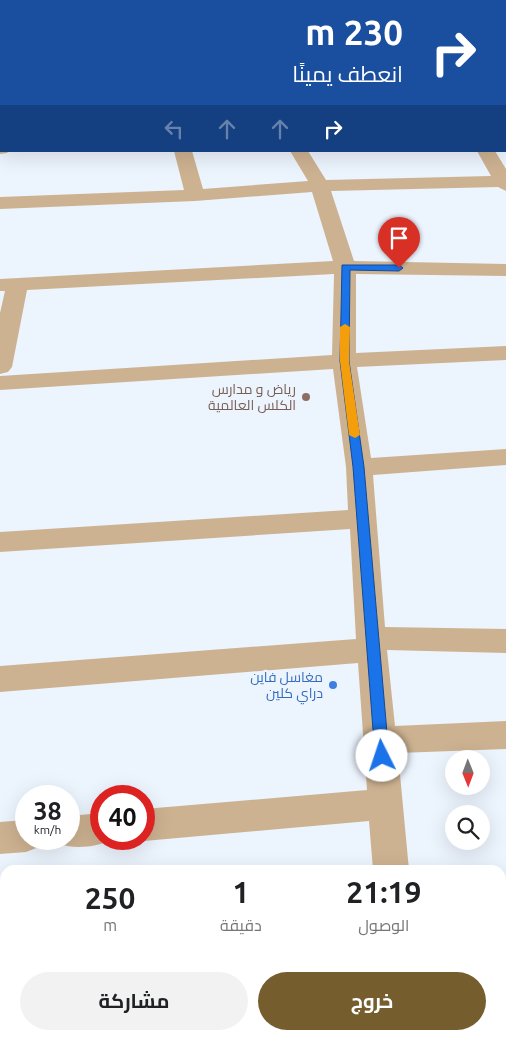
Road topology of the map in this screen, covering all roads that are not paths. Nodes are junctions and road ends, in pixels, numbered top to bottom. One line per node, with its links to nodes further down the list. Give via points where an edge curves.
1 (183, 152): 6 (street)
2 (300, 152): 5 (street)
3 (487, 152): 4 (street)
4 (505, 182): 5 (street)
5 (320, 186): 6 (street); 8 (street)
6 (195, 195): 7 (street)
7 (0, 204)
8 (346, 267): 9 (street); 10 (street); 12 (street)
9 (506, 270)
10 (9, 285): 13 (street)
11 (506, 353): 12 (street)
12 (344, 361): 14 (street); 16 (street)
13 (0, 367)
14 (0, 383)
15 (506, 457): 16 (street)
16 (359, 467): 17 (street)
17 (362, 519): 18 (street); 20 (street)
18 (0, 542)
19 (506, 641): 20 (street)
20 (372, 644): 21 (street); 23 (street)
21 (0, 679)
22 (506, 735): 23 (street)
23 (381, 740): 24 (street)
24 (385, 804): 25 (street); 28 (street)
25 (155, 824)
26 (15, 837): 27 (street)
27 (0, 838)
28 (391, 865)

